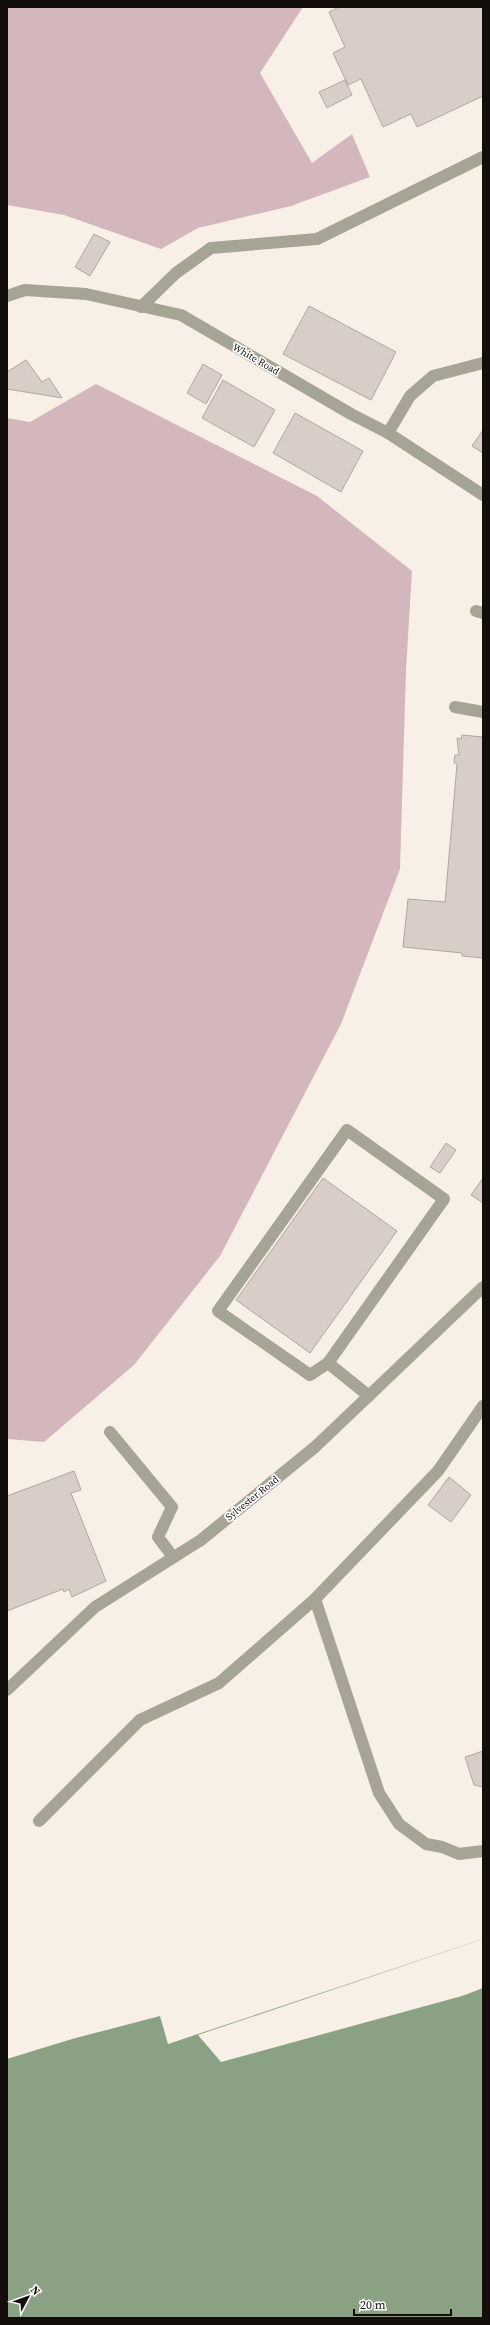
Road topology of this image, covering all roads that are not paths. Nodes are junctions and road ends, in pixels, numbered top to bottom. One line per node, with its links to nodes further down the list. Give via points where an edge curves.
1 (483, 157): 3 (street, via 317,238 211,248 176,273)
2 (7, 296): 3 (street, White Road, via 26,290 86,294)
3 (141, 307): 5 (street, White Road, via 181,315)
4 (483, 363): 5 (street, via 433,376 410,396)
5 (388, 433): 6 (street, White Road)
6 (483, 495)
7 (455, 707): 8 (street)
8 (483, 712)
9 (483, 1287): 11 (street, Sylvester Road)
10 (328, 1363): 10 (street, via 444,1199 347,1130 218,1311 310,1375); 11 (street)
11 (369, 1396): 14 (street, Sylvester Road, via 315,1447 201,1540)
12 (483, 1406): 15 (street, via 438,1472)
13 (110, 1432): 14 (street, via 172,1507 158,1537)
14 (173, 1557): 16 (street, Sylvester Road, via 95,1607)
15 (315, 1598): 17 (street, via 219,1683 140,1720); 18 (street, via 379,1793 399,1824 426,1844 442,1846 459,1854)
16 (7, 1690)
17 (40, 1821)
18 (483, 1851)

